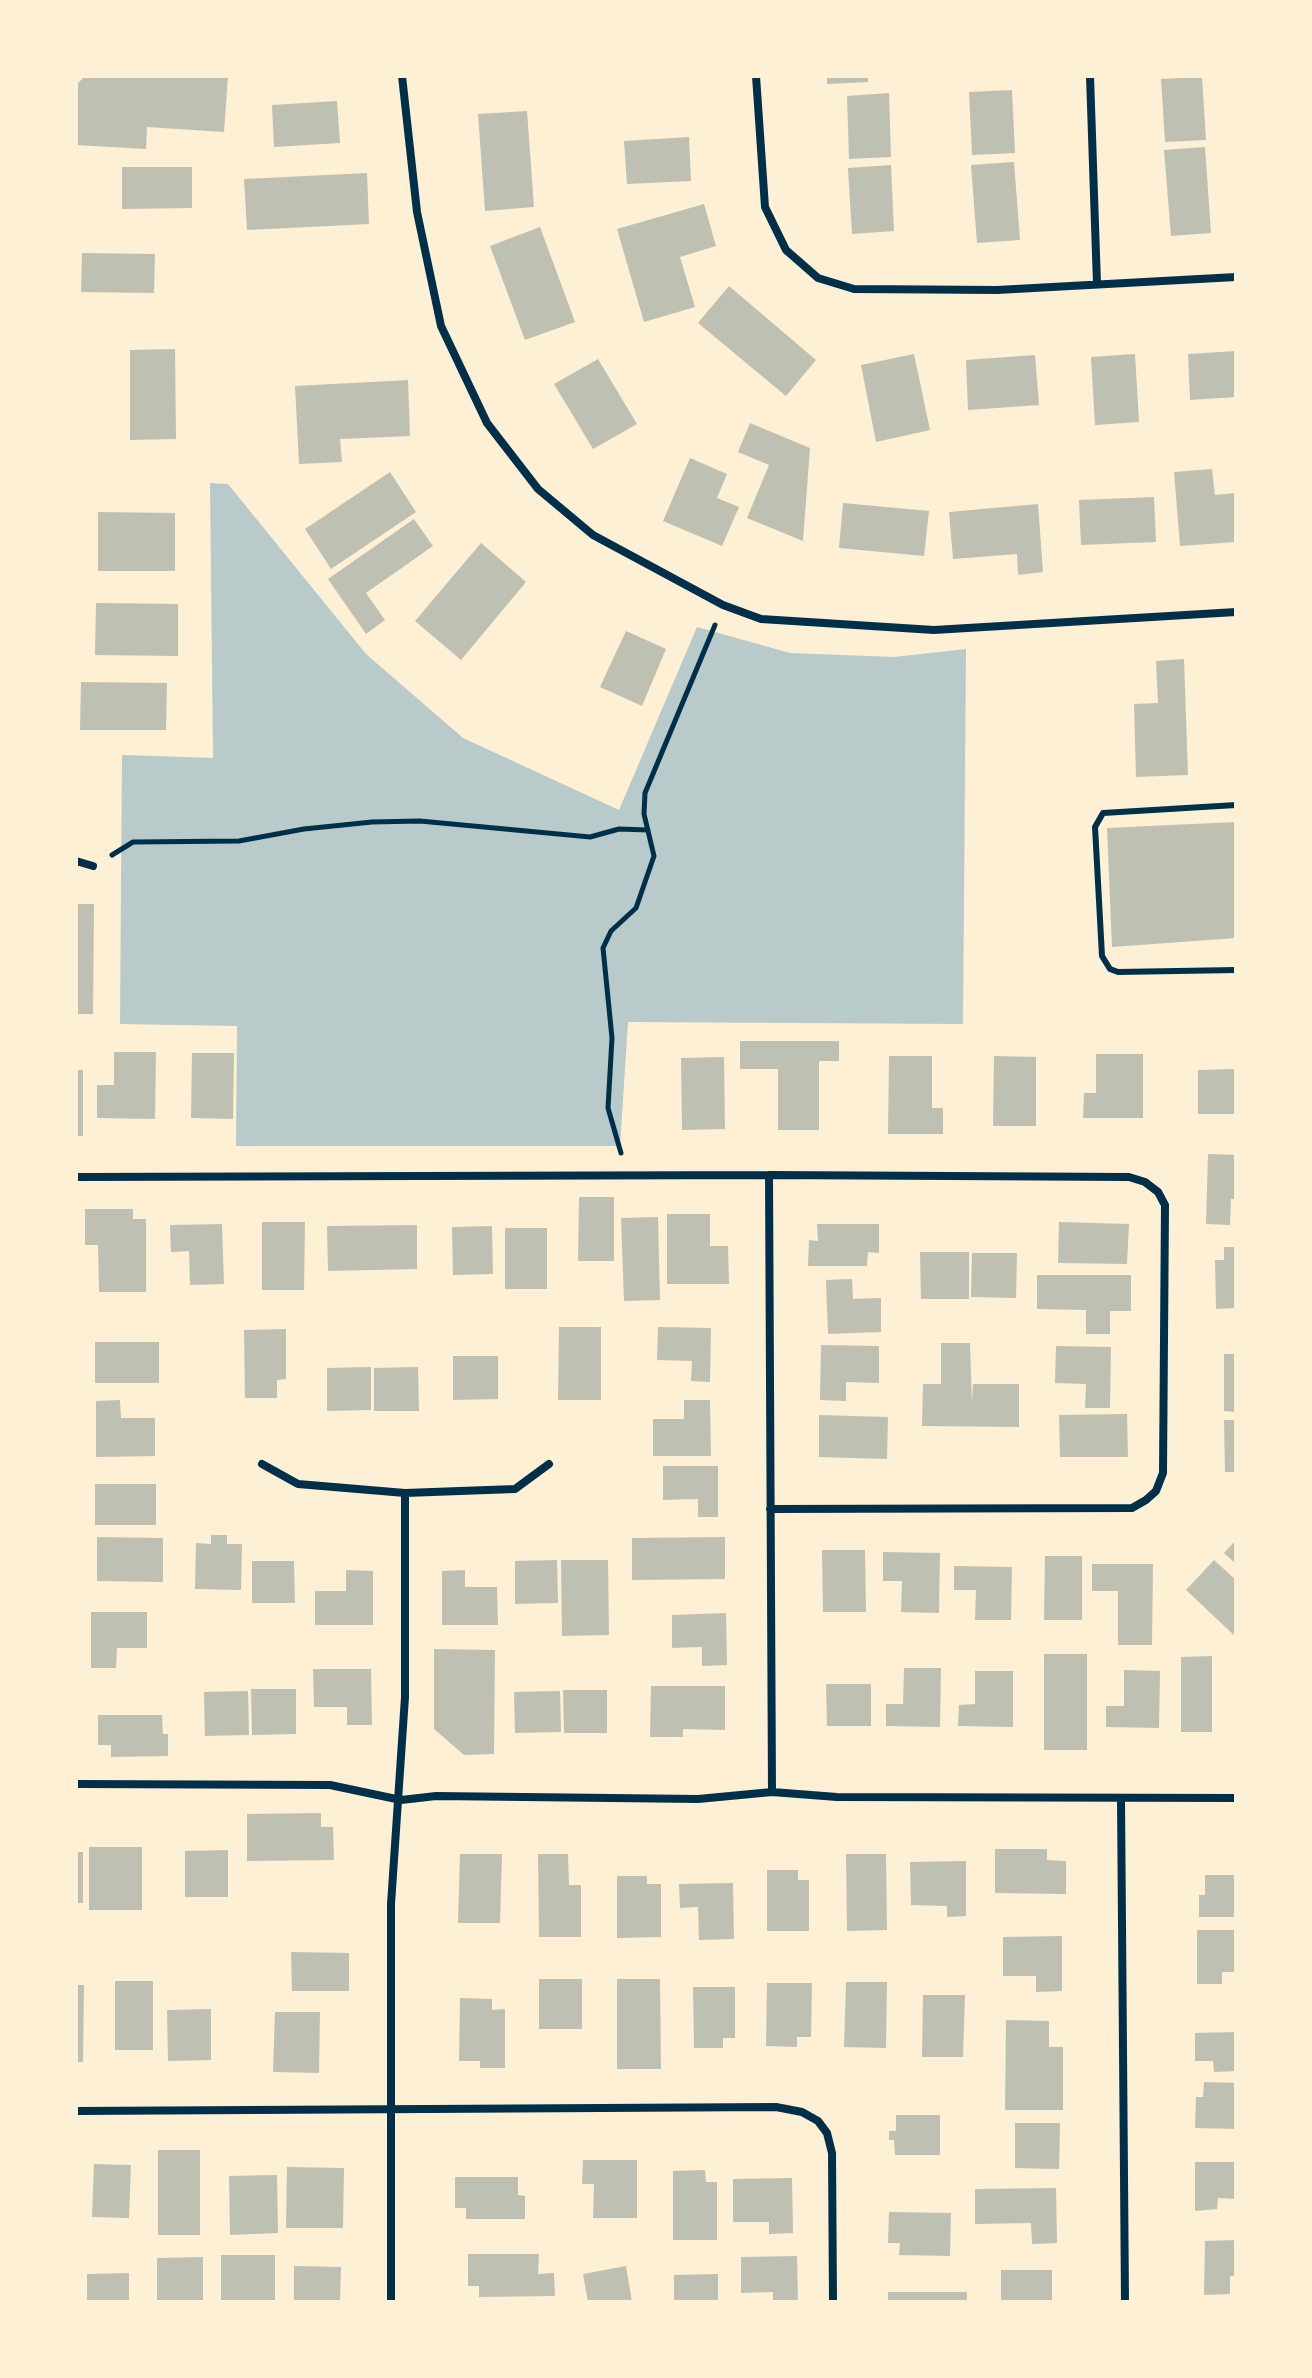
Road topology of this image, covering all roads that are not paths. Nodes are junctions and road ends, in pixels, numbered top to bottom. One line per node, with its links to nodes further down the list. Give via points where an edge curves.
1 (402, 76): 6 (street, via 417,212 441,326 487,423 538,489 593,535 723,605 761,619 934,630)
2 (756, 76): 5 (street, via 765,207 786,250 818,278 854,289)
3 (1090, 76): 5 (street)
4 (1236, 277): 5 (street)
5 (1097, 284)
6 (1236, 612)
7 (1236, 805): 10 (lane, via 1103,813 1095,827 1102,956 1110,969)
8 (76, 861): 9 (street)
9 (93, 866)
10 (1236, 970)
11 (769, 1175): 12 (street); 16 (street); 16 (street, via 1129,1177 1158,1192 1165,1205 1163,1473 1146,1500 1132,1508)
12 (76, 1177)
13 (262, 1464): 15 (street, via 298,1484)
14 (549, 1464): 15 (street, via 515,1489)
15 (405, 1493): 21 (street)
16 (770, 1509): 18 (street)
17 (76, 1784): 21 (street, via 330,1785)
18 (772, 1792): 19 (street); 21 (street, via 698,1799)
19 (1121, 1798): 20 (street); 26 (street)
20 (1236, 1798)
21 (401, 1800): 22 (street, via 391,1904)
22 (391, 2110): 23 (street); 24 (street); 25 (street, via 776,2107 802,2112 827,2133 832,2153)
23 (76, 2111)
24 (391, 2302)
25 (833, 2302)
26 (1125, 2302)

